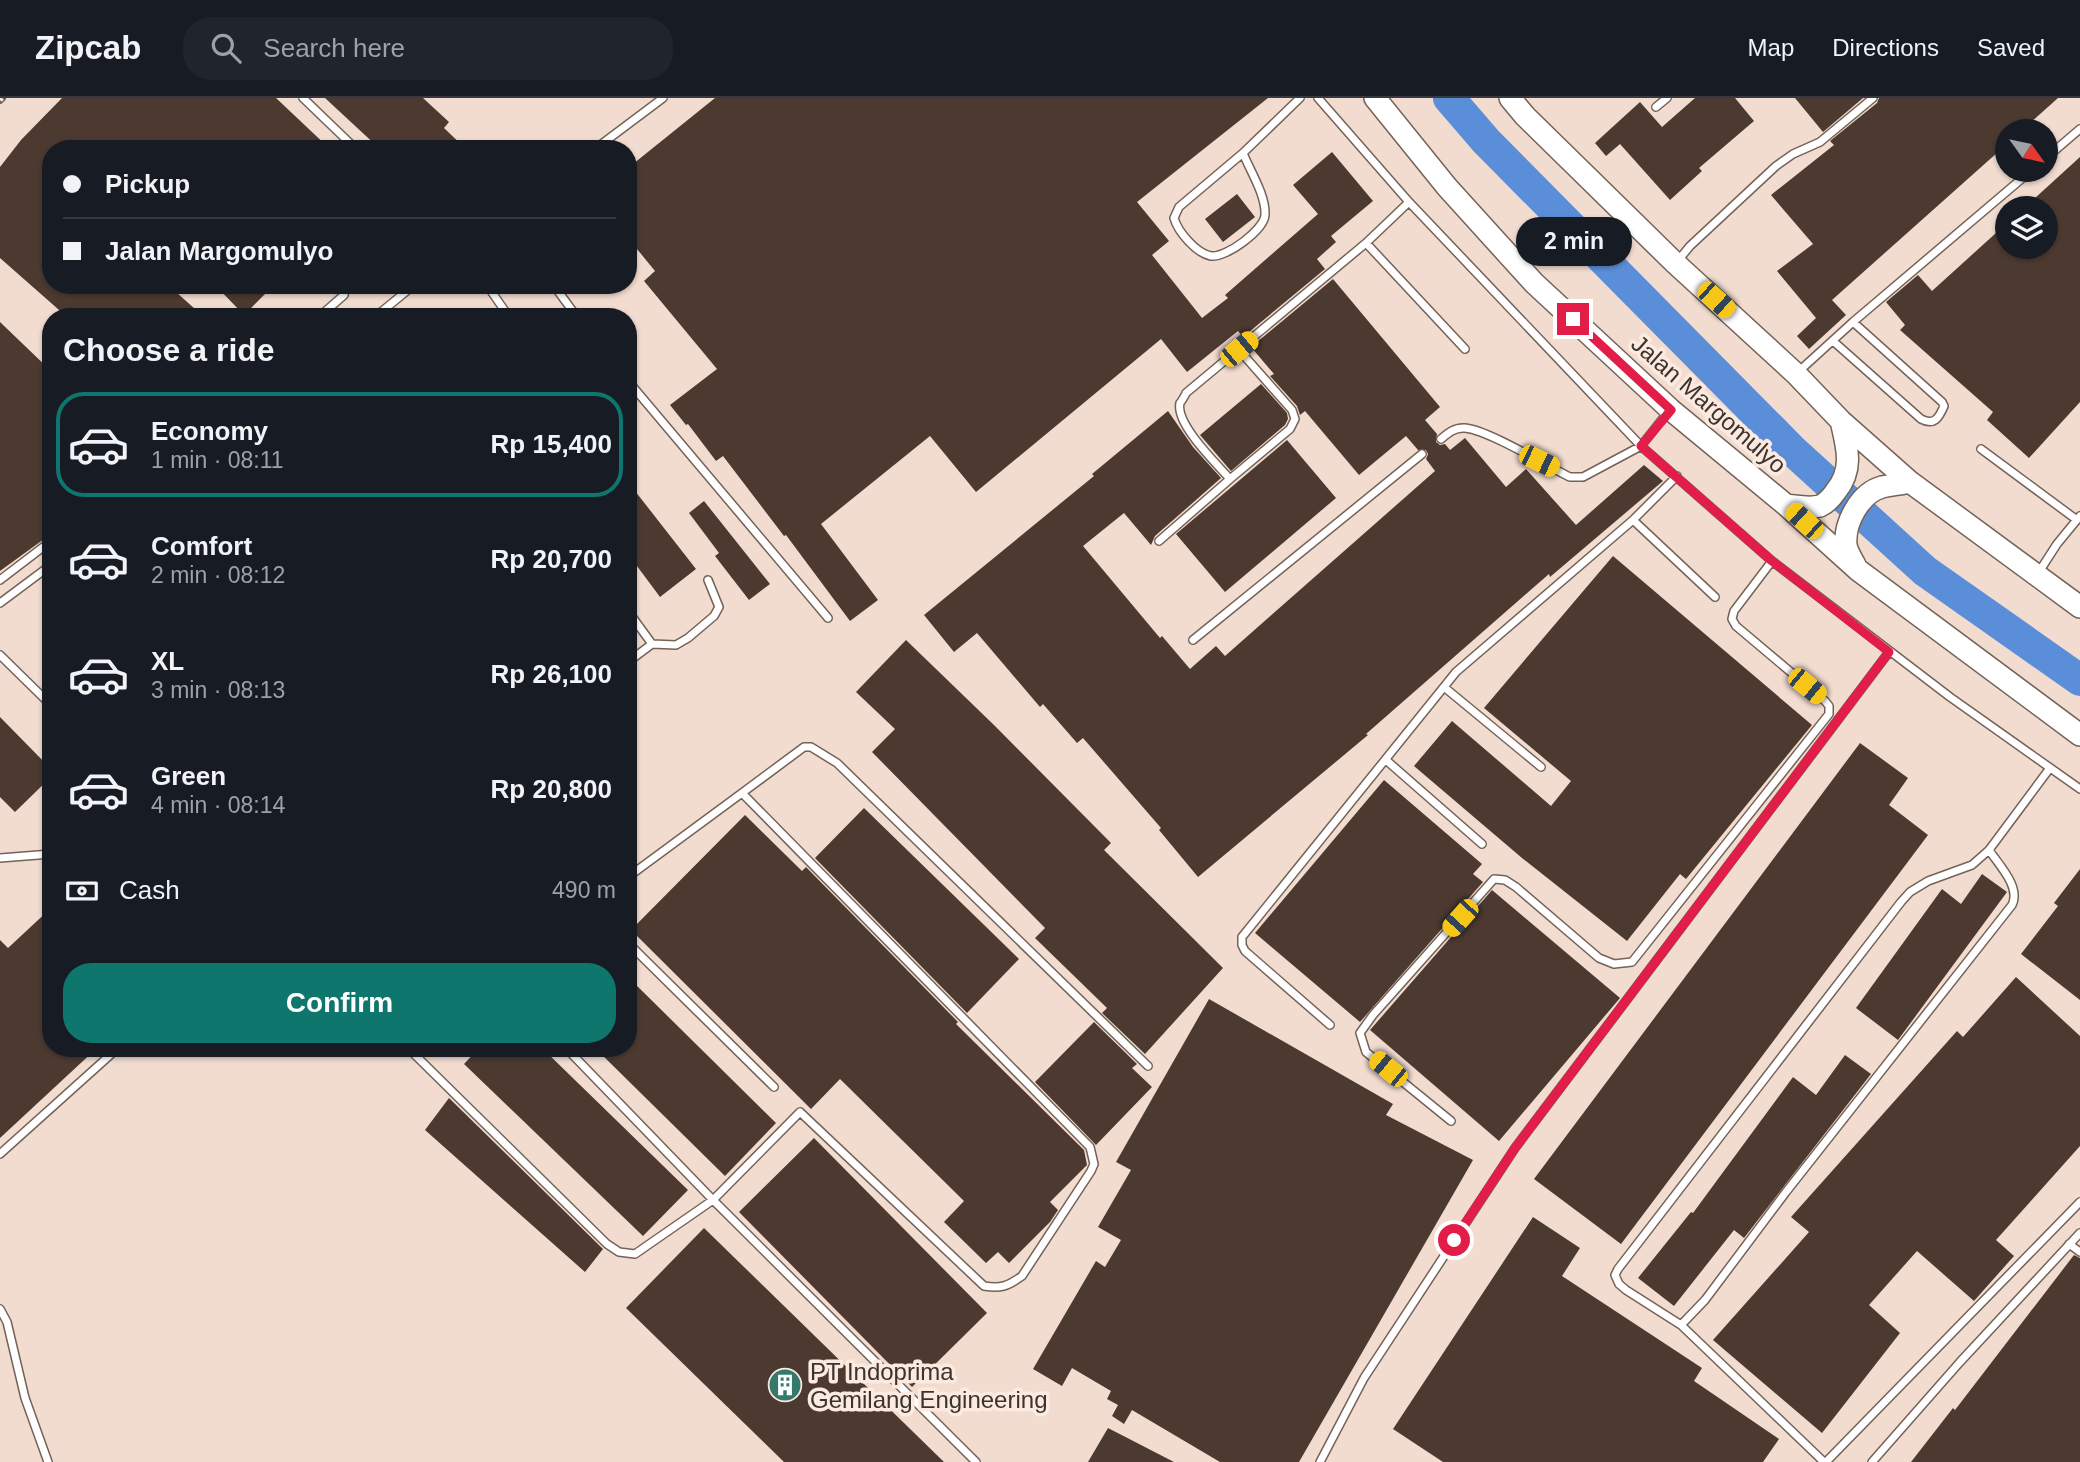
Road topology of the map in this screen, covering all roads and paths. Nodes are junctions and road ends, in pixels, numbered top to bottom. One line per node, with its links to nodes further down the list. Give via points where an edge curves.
1 (303, 98): 11 (lane)
2 (663, 98): 12 (lane)
3 (1300, 98): 14 (lane)
4 (1318, 98): 16 (lane)
5 (1375, 98): 29 (main road, Jalan Margomulyo, via 1534,283)
6 (1510, 98): 18 (main road)
7 (1667, 98): 9 (lane)
8 (1874, 98): 18 (lane, via 1820,142 1776,166)
9 (1656, 107)
10 (2080, 129): 13 (lane)
11 (347, 140)
12 (607, 140)
13 (2058, 148)
14 (1243, 153): 14 (lane, via 1180,207 1174,218 1177,228 1210,256 1222,255 1258,230 1265,219 1264,204)
15 (2018, 182): 23 (lane)
16 (1409, 202): 17 (lane); 32 (lane)
17 (1366, 243): 25 (lane); 26 (lane)
18 (1675, 263): 27 (main road)
19 (344, 294): 21 (lane)
20 (403, 294): 22 (lane)
21 (329, 308)
22 (386, 308)
23 (1853, 322): 24 (lane); 24 (lane, via 1942,402 1934,422 1921,419)
24 (1833, 341): 27 (lane)
25 (1239, 349): 36 (lane, via 1180,403 1189,430); 36 (lane, via 1295,419 1290,429)
26 (1465, 349)
27 (1796, 374): 30 (main road)
28 (637, 392): 52 (lane)
29 (1671, 410): 32 (lane); 38 (main road, Jalan Margomulyo)
30 (1841, 421): 37 (main road); 38 (main road, via 1848,449 1845,478 1821,505)
31 (1441, 439): 32 (lane, via 1452,430 1481,432 1570,477 1583,477)
32 (1641, 446): 35 (lane)
33 (1981, 449): 39 (lane)
34 (1422, 454): 54 (lane)
35 (1678, 476): 40 (lane); 43 (lane)
36 (1230, 480): 41 (lane)
37 (1910, 482): 44 (main road, via 1870,493 1858,505 1846,542); 46 (main road)
38 (1796, 506): 44 (main road, Jalan Margomulyo)
39 (2078, 518): 46 (lane)
40 (1633, 520): 49 (lane); 59 (lane)
41 (1158, 541)
42 (42, 548): 47 (lane)
43 (1772, 561): 56 (lane); 79 (lane, via 1732,619 1825,701 1829,714 1632,962 1615,964 1599,958 1516,887 1494,879 1360,1033 1366,1052)
44 (1858, 570): 61 (main road, Jalan Margomulyo)
45 (42, 572): 50 (lane)
46 (2037, 575): 51 (main road)
47 (0, 580)
48 (708, 580): 55 (lane, via 719,607 714,616 676,645)
49 (1715, 597)
50 (0, 603)
51 (2080, 607)
52 (828, 618)
53 (637, 623): 55 (lane)
54 (1193, 640)
55 (652, 644): 58 (lane)
56 (1889, 652): 64 (lane); 90 (lane, via 1515,1148 1364,1377)
57 (0, 655): 60 (lane)
58 (637, 655)
59 (1444, 687): 62 (lane); 63 (lane)
60 (42, 696)
61 (2080, 735)
62 (1386, 760): 67 (lane); 73 (lane, via 1242,937 1245,951)
63 (1541, 767)
64 (2050, 768): 65 (lane); 68 (lane)
65 (2080, 789)
66 (741, 793): 71 (lane); 77 (lane, via 804,747 818,750); 81 (lane, via 1090,1147 1094,1164 1022,1276 998,1289 984,1286 800,1112)
67 (1482, 844)
68 (1989, 850): 87 (lane, via 2015,891 2012,905); 87 (lane, via 1972,864 1928,881 1901,902 1618,1269 1615,1275 1626,1290)
69 (42, 855): 70 (lane)
70 (0, 858)
71 (637, 870)
72 (637, 952): 78 (lane)
73 (1330, 1025)
74 (108, 1057): 80 (lane)
75 (418, 1057): 81 (lane, via 620,1252 635,1254)
76 (575, 1057): 81 (lane)
77 (1148, 1066)
78 (774, 1087)
79 (1451, 1121)
80 (0, 1154)
81 (713, 1200): 89 (lane)
82 (2080, 1202): 91 (lane)
83 (2080, 1233): 84 (lane)
84 (2069, 1244): 85 (lane); 92 (lane)
85 (2080, 1252)
86 (0, 1309): 88 (lane)
87 (1681, 1325): 91 (lane)
88 (48, 1462)
89 (976, 1462)
90 (1320, 1462)
91 (1825, 1462)
92 (1872, 1462)

